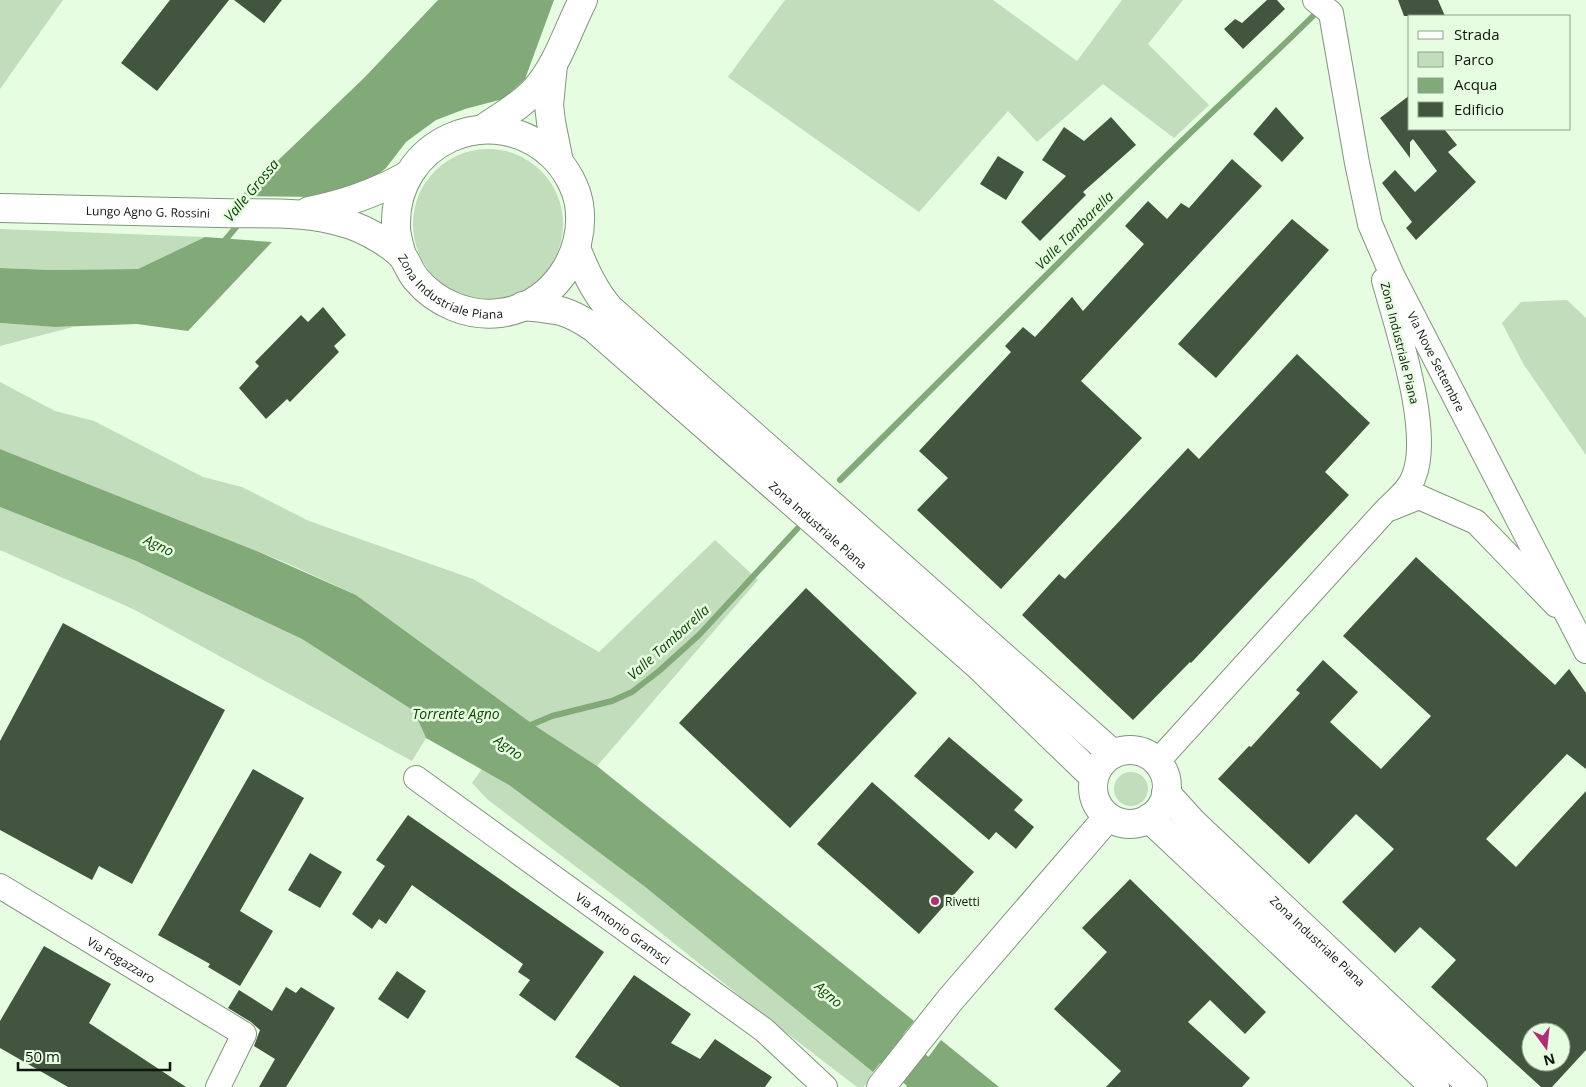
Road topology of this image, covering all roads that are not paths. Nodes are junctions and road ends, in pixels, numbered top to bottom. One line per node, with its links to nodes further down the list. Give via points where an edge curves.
1 (584, 0): 3 (main road)
2 (1315, 0): 9 (street, Via Nove Settembre, via 1331,13)
3 (553, 64): 4 (main road, via 536,89 510,112); 5 (main road, via 549,105)
4 (483, 129): 5 (main road, Zona Industriale Piana, via 505,130 525,137 544,147); 6 (main road, Zona Industriale Piana, via 461,133 440,142)
5 (559, 162): 10 (main road, Zona Industriale Piana, via 572,182 579,203 580,226)
6 (408, 175): 8 (main road, via 361,198); 11 (main road, Zona Industriale Piana, via 398,201 396,229)
7 (0, 208): 8 (main road, Lungo Agno G. Rossini)
8 (295, 214): 11 (main road, via 359,227)
9 (1370, 224): 13 (street, Zona Industriale Piana, via 1418,419 1419,458 1415,476 1409,487); 14 (street, Via Nove Settembre, via 1397,284)
10 (576, 248): 12 (main road, Zona Industriale Piana, via 565,272 547,292); 16 (main road, Zona Industriale Piana, via 598,296 610,309)
11 (402, 256): 12 (main road, Zona Industriale Piana, via 414,278 452,307 484,313)
12 (524, 306): 18 (main road, Zona Industriale Piana, via 557,309 594,328 978,665)
13 (1385, 511): 14 (street, Zona Industriale Piana, via 1419,497 1476,522); 17 (street, Zona Industriale Piana)
14 (1570, 618): 15 (street, Via Nove Settembre)
15 (1586, 651)
16 (1113, 754): 17 (main road, via 1125,750 1138,751); 18 (main road, via 1098,768)
17 (1157, 762): 20 (main road, Zona Industriale Piana, via 1164,772)
18 (1094, 777): 21 (main road, via 1096,800)
19 (416, 778): 25 (street, Via Antonio Gramsci, via 764,1030)
20 (1166, 792): 22 (main road, via 1160,807); 28 (main road, Zona Industriale Piana, via 1193,823)
21 (1108, 817): 22 (main road, via 1130,824); 26 (main road, via 950,1000)
22 (1149, 818): 27 (main road, Zona Industriale Piana)
23 (0, 886): 24 (street, Via Fogazzaro, via 244,1034)
24 (218, 1087)
25 (825, 1087)
26 (881, 1087)
27 (1435, 1087)
28 (1473, 1087)

